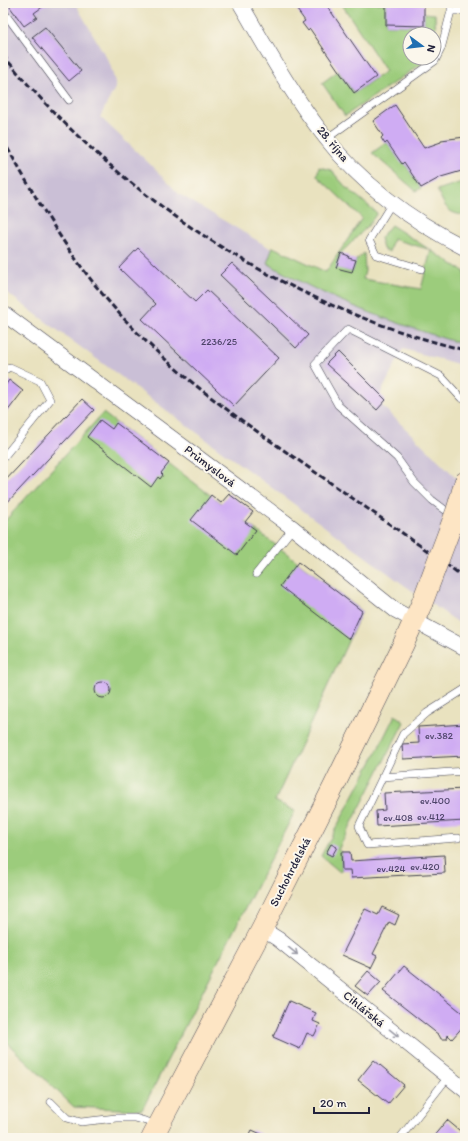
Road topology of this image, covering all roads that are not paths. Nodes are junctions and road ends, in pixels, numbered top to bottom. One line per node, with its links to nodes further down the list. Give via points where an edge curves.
1 (240, 3): 7 (street, 28. října, via 291,89)
2 (451, 3): 4 (lane)
3 (3, 11): 6 (lane)
4 (451, 11): 5 (lane); 7 (lane, via 436,61)
5 (465, 11)
6 (69, 100)
7 (326, 139): 8 (street, 28. října, via 357,173)
8 (392, 203): 9 (street, 28. října, via 427,228); 10 (lane, via 370,240 376,255)
9 (465, 248)
10 (422, 269)
11 (3, 313): 17 (street, Průmyslová)
12 (3, 370): 14 (lane, via 10,367 40,381 50,400)
13 (465, 399): 16 (lane, via 461,398 441,376 348,329 315,364 338,405 397,458 414,482 428,495)
14 (3, 458)
15 (465, 482): 16 (main road, Suchohrdelská)
16 (461, 517): 19 (main road, Suchohrdelská, bridge)
17 (293, 528): 18 (lane); 19 (street, Průmyslová, via 395,610)
18 (256, 574)
19 (418, 612): 20 (street, Průmyslová, via 437,631); 25 (main road, Suchohrdelská)
20 (465, 648)
21 (465, 689): 23 (lane, via 427,713 403,734)
22 (465, 772): 23 (lane)
23 (382, 777): 24 (lane, via 359,826 367,844)
24 (458, 838)
25 (262, 929): 26 (street, Cihlářská, one-way to 26, via 278,939); 29 (main road, Suchohrdelská)
26 (448, 1077): 27 (street, Cihlářská); 30 (lane)
27 (465, 1090)
28 (52, 1102): 29 (lane, via 67,1118 81,1122 135,1118)
29 (155, 1131)
30 (400, 1138)

